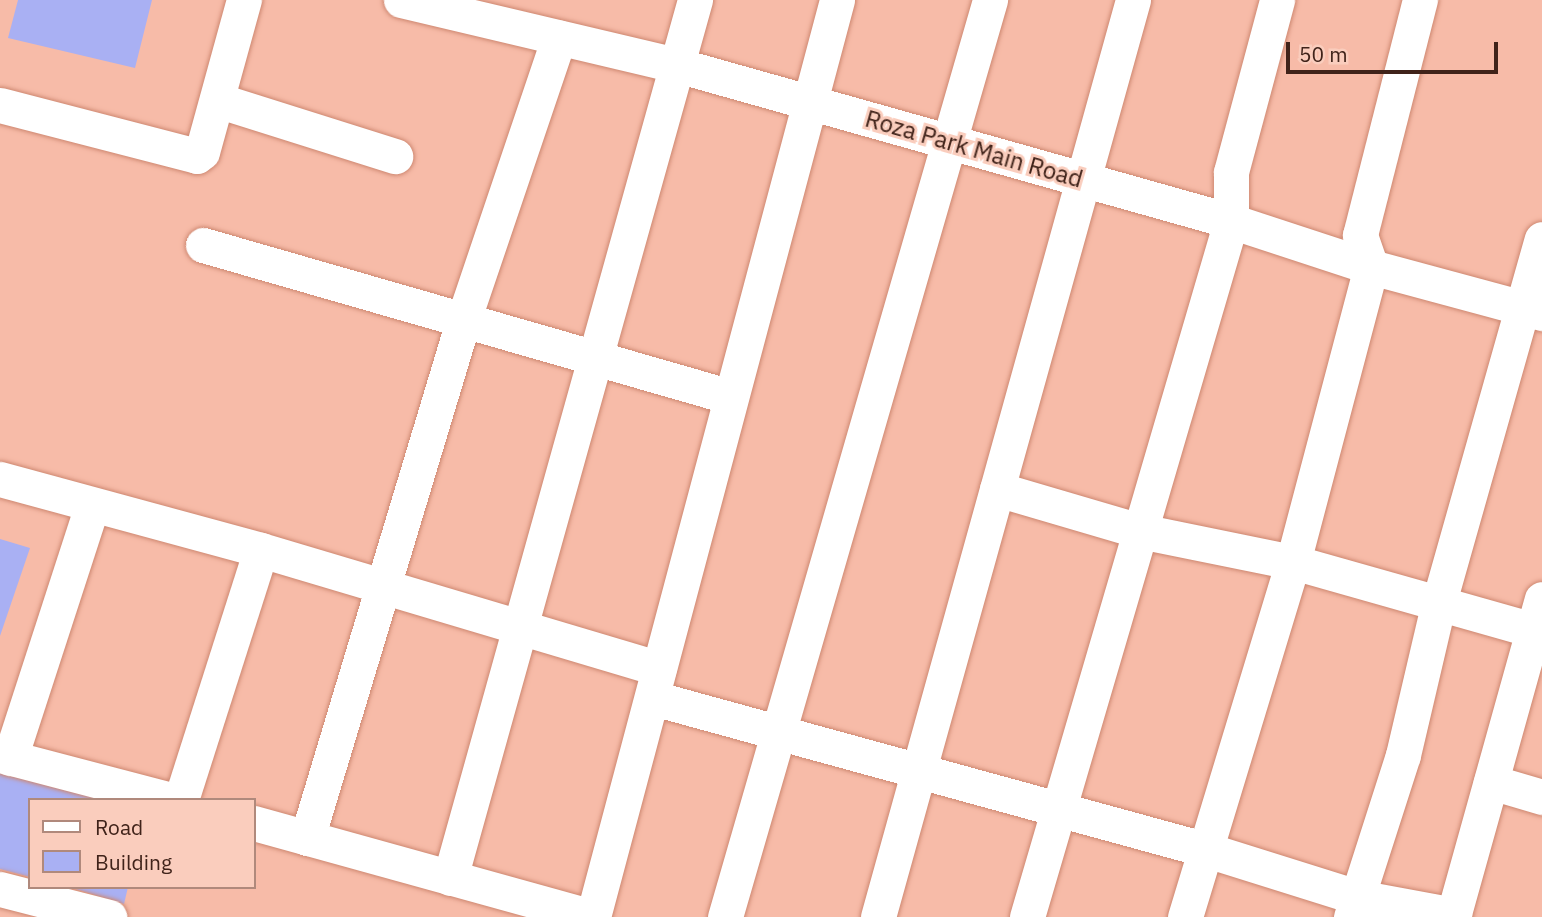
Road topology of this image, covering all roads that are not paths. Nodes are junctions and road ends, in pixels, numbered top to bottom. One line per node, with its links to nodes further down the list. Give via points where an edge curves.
1 (243, 0): 11 (street)
2 (403, 0): 9 (street, Roza Park Main Road)
3 (695, 0): 10 (street)
4 (836, 0): 12 (street)
5 (990, 0): 14 (street)
6 (1133, 0): 16 (street)
7 (1277, 0): 17 (street, via 1231,172)
8 (1420, 0): 20 (street, via 1360,235)
9 (559, 38): 10 (street, Roza Park Main Road); 22 (street)
10 (677, 65): 12 (street, Roza Park Main Road); 23 (street)
11 (217, 100): 13 (street, via 197,156); 15 (street)
12 (809, 102): 14 (street, Roza Park Main Road); 24 (street)
13 (0, 105)
14 (948, 141): 16 (street, Roza Park Main Road); 36 (street)
15 (395, 156)
16 (1083, 179): 17 (street, Roza Park Main Road); 26 (street)
17 (1231, 221): 20 (street, Roza Park Main Road); 28 (street)
18 (1542, 239): 21 (street)
19 (203, 245): 22 (street)
20 (1371, 267): 21 (street, Roza Park Main Road); 30 (street)
21 (1532, 310): 32 (street)
22 (464, 318): 23 (street); 31 (street)
23 (595, 357): 24 (street); 34 (street)
24 (731, 397): 35 (street)
25 (0, 479): 27 (street)
26 (997, 489): 28 (street); 38 (street)
27 (92, 505): 29 (street); 37 (street)
28 (1140, 531): 30 (street); 43 (street)
29 (261, 550): 31 (street); 42 (street)
30 (1293, 562): 32 (street); 46 (street)
31 (382, 589): 34 (street); 45 (street)
32 (1439, 602): 33 (street); 49 (street, via 1403,755)
33 (1538, 617): 39 (street)
34 (519, 629): 35 (street); 47 (street)
35 (656, 684): 36 (street); 52 (street)
36 (780, 733): 38 (street); 53 (street)
37 (5, 757): 41 (street)
38 (920, 771): 43 (street); 54 (street)
39 (1491, 782): 40 (street); 50 (street)
40 (1542, 797)
41 (164, 798)
42 (182, 798)
43 (1060, 810): 46 (street); 55 (street)
44 (256, 824): 45 (street)
45 (306, 838): 47 (street)
46 (1207, 850): 49 (street); 56 (street)
47 (450, 878): 52 (street)
48 (0, 889): 51 (street)
49 (1354, 907): 50 (street)
50 (1454, 916)
51 (109, 917)
52 (593, 917)
53 (725, 917)
54 (878, 917)
55 (1027, 917)
56 (1185, 917)

